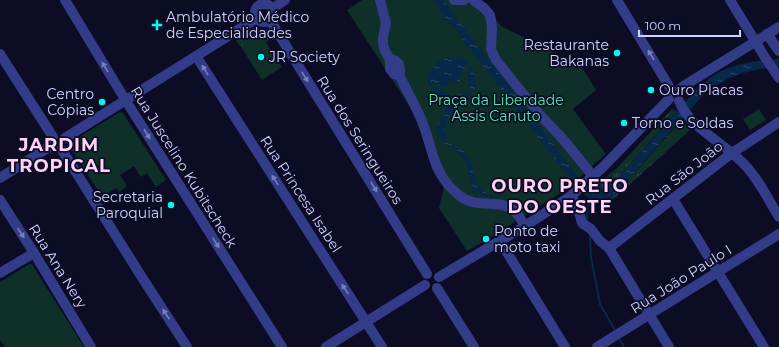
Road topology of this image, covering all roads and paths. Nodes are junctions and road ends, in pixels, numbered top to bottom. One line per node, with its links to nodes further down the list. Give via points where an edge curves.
1 (65, 0): 21 (street, Rua Juscelino Kubitscheck, one-way to 1)
2 (285, 0): 10 (street)
3 (380, 0): 34 (street, via 386,23 383,37 385,51 390,59 390,69 399,75 423,124 437,168 447,184 461,197 473,203 508,206)
4 (454, 0): 5 (street)
5 (464, 0)
6 (475, 0): 28 (street, via 490,15 491,49 496,60)
7 (617, 0): 20 (street, one-way to 7)
8 (730, 0): 15 (street)
9 (258, 3): 10 (street); 11 (street, via 255,13)
10 (272, 9): 12 (street, via 273,15)
11 (257, 18): 12 (street, via 261,22); 18 (street)
12 (270, 20): 41 (street, Rua dos Seringueiros, one-way to 41)
13 (779, 27): 14 (street)
14 (766, 34): 15 (street); 16 (street)
15 (755, 41): 19 (street); 20 (street)
16 (779, 51)
17 (0, 54): 25 (street)
18 (196, 56): 21 (street); 46 (street, Rua Princesa Isabel, one-way to 18)
19 (779, 78)
20 (675, 89): 22 (street, via 682,94)
21 (126, 101): 24 (street); 49 (street, Rua Juscelino Kubitscheck, one-way to 49)
22 (676, 102): 27 (street, via 687,115); 28 (street, via 635,135)
23 (779, 122): 27 (street, Rua São João)
24 (65, 138): 25 (street, via 59,135); 26 (street, via 66,145)
25 (52, 141): 26 (street, via 55,150); 29 (street)
26 (62, 150): 48 (street, one-way to 26)
27 (732, 153): 31 (street, Rua São João); 33 (street, via 744,163)
28 (593, 176): 30 (street)
29 (0, 178)
30 (578, 189): 34 (street); 37 (street, via 577,206 582,224 591,229)
31 (673, 199): 37 (street, Rua São João); 39 (street)
32 (0, 200): 38 (street, Rua Ana Nery, one-way to 38)
33 (779, 217)
34 (525, 226): 36 (street)
35 (779, 234): 39 (street, Rua João Paulo I)
36 (500, 240): 42 (street); 53 (street)
37 (609, 248): 45 (street)
38 (34, 253): 40 (street); 47 (street, Rua Ana Nery)
39 (718, 272): 45 (street, Rua João Paulo I); 56 (street)
40 (0, 273)
41 (427, 274): 42 (street, via 435,273); 43 (street)
42 (439, 277): 44 (street, via 440,284)
43 (425, 285): 44 (street, via 432,289); 46 (street)
44 (437, 288): 52 (street)
45 (649, 316): 54 (street, Rua João Paulo I); 55 (street)
46 (366, 322): 50 (street); 51 (street, Rua Princesa Isabel)
47 (91, 347)
48 (188, 347)
49 (282, 347)
50 (326, 347)
51 (382, 347)
52 (474, 347)
53 (564, 347)
54 (597, 347)
55 (669, 347)
56 (764, 347)

